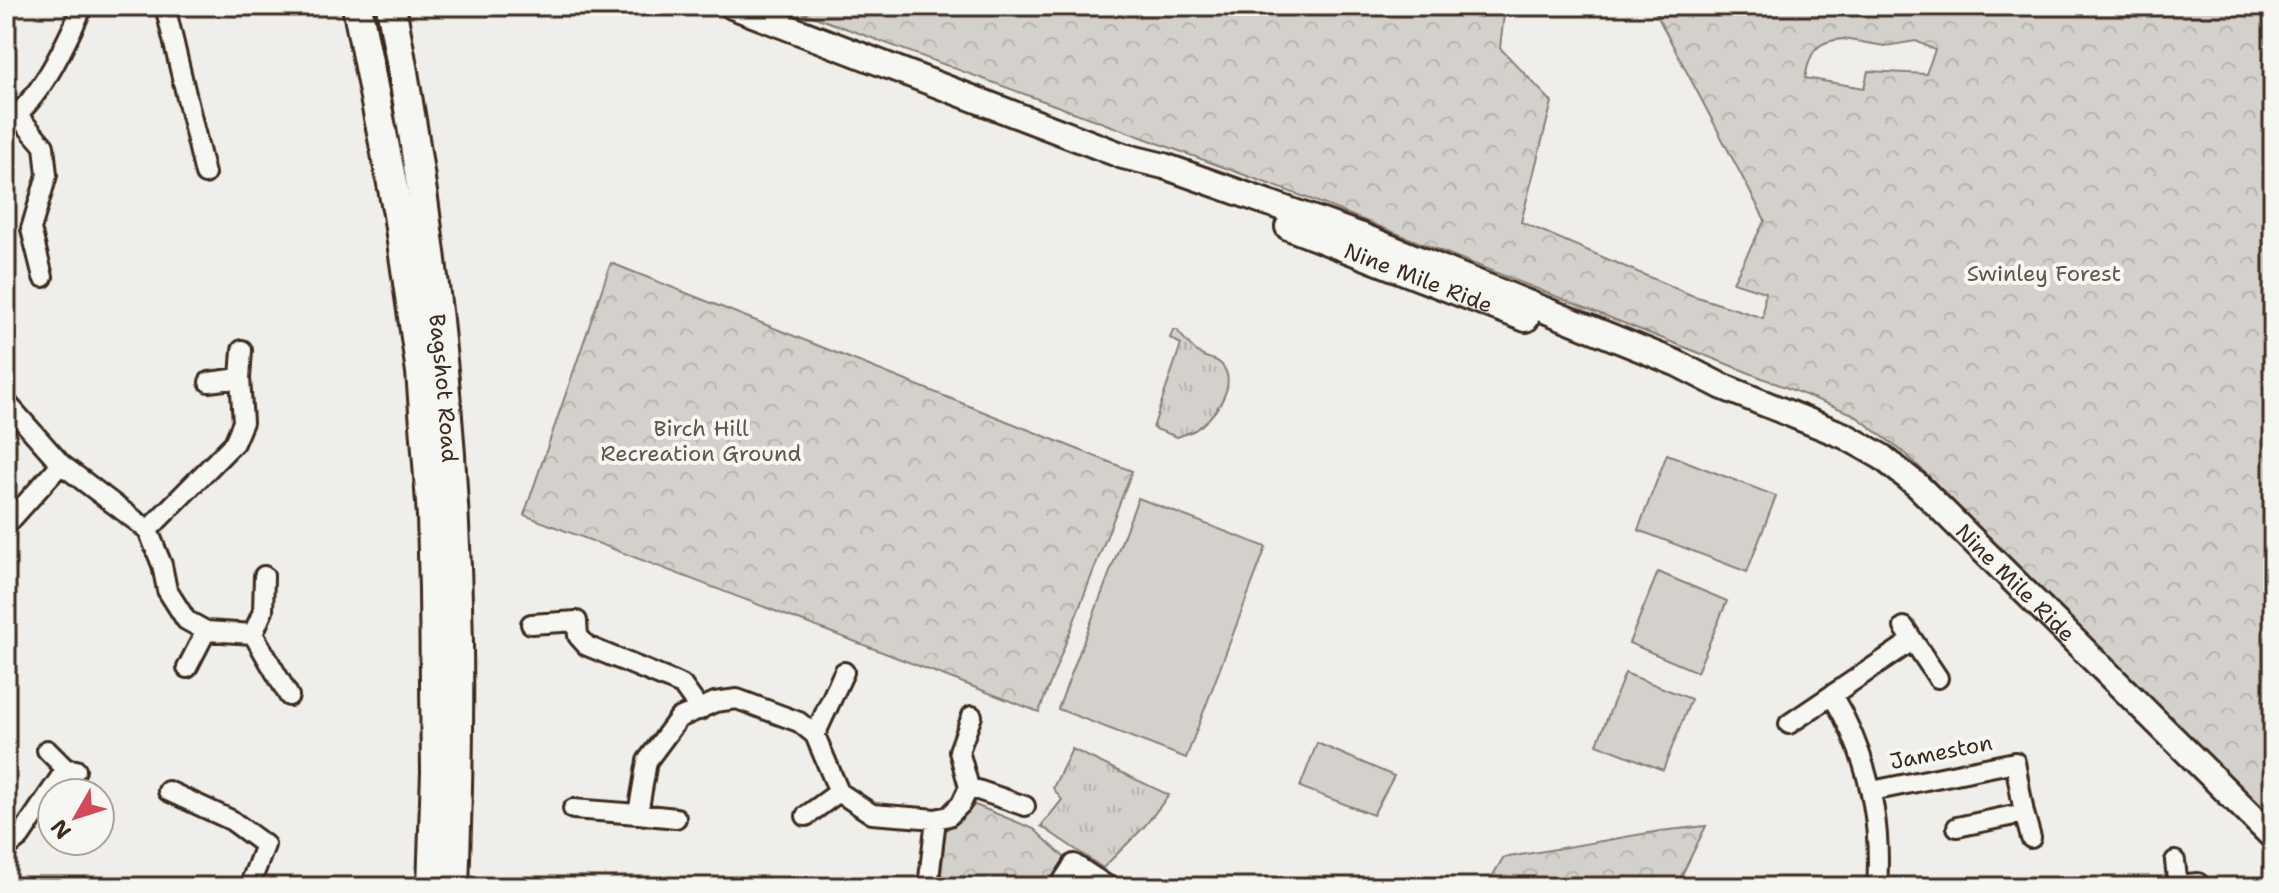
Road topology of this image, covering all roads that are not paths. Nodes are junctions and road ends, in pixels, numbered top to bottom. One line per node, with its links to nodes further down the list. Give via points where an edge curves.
1 (83, 6): 7 (street, via 57,64)
2 (163, 6): 8 (street)
3 (357, 6): 9 (highway, Bagshot Road)
4 (373, 6): 9 (highway, via 398,170)
5 (391, 6): 32 (highway, Bagshot Road, via 427,224 445,392 458,641)
6 (732, 6): 45 (main road, Nine Mile Ride, via 1123,156 1160,179 1671,375 1721,386 1870,449 1917,485)
7 (12, 120): 10 (street, via 44,146 47,175 31,229)
8 (205, 174)
9 (398, 214): 32 (highway, Bagshot Road, via 421,372)
10 (43, 277)
11 (242, 350): 12 (street)
12 (240, 378): 13 (street); 17 (street, via 243,422 234,443)
13 (209, 382)
14 (6, 402): 15 (street)
15 (61, 464): 16 (street); 17 (street)
16 (6, 522)
17 (148, 530): 20 (street, via 167,590 186,620)
18 (264, 576): 21 (street, via 263,611)
19 (531, 624): 27 (street, via 577,621 578,636 587,646 682,685)
20 (206, 631): 21 (street); 22 (street)
21 (253, 634): 26 (street)
22 (187, 668)
23 (844, 672): 30 (street)
24 (1938, 678): 25 (street, via 1908,634)
25 (1832, 695): 29 (street); 35 (street, Jameston, via 1846,718)
26 (289, 696)
27 (700, 710): 30 (street, via 737,699 799,722); 40 (street, via 679,718 647,761)
28 (972, 716): 33 (street, via 959,751)
29 (1789, 724)
30 (815, 735): 36 (street)
31 (47, 750): 47 (street, via 71,769)
32 (447, 773): 52 (highway); 53 (highway)
33 (969, 787): 37 (street); 43 (street, via 949,816)
34 (168, 791): 51 (street, via 231,820 265,845)
35 (1872, 791): 39 (street, Jameston, via 2015,762); 57 (street, Jameston, via 1879,836)
36 (839, 792): 41 (street); 43 (street, via 872,814)
37 (1025, 806)
38 (573, 809): 40 (street)
39 (2024, 813): 44 (street); 46 (street, Jameston)
40 (638, 814): 42 (street)
41 (806, 816)
42 (676, 818)
43 (936, 819): 54 (street)
44 (1957, 827)
45 (2273, 837)
46 (2031, 838)
47 (6, 848)
48 (2175, 861): 50 (street)
49 (2198, 883): 50 (street)
50 (2178, 886)
51 (249, 887)
52 (432, 887)
53 (454, 887)
54 (928, 887)
55 (1059, 887): 56 (street, via 1074,864)
56 (1109, 887)
57 (1877, 887)

